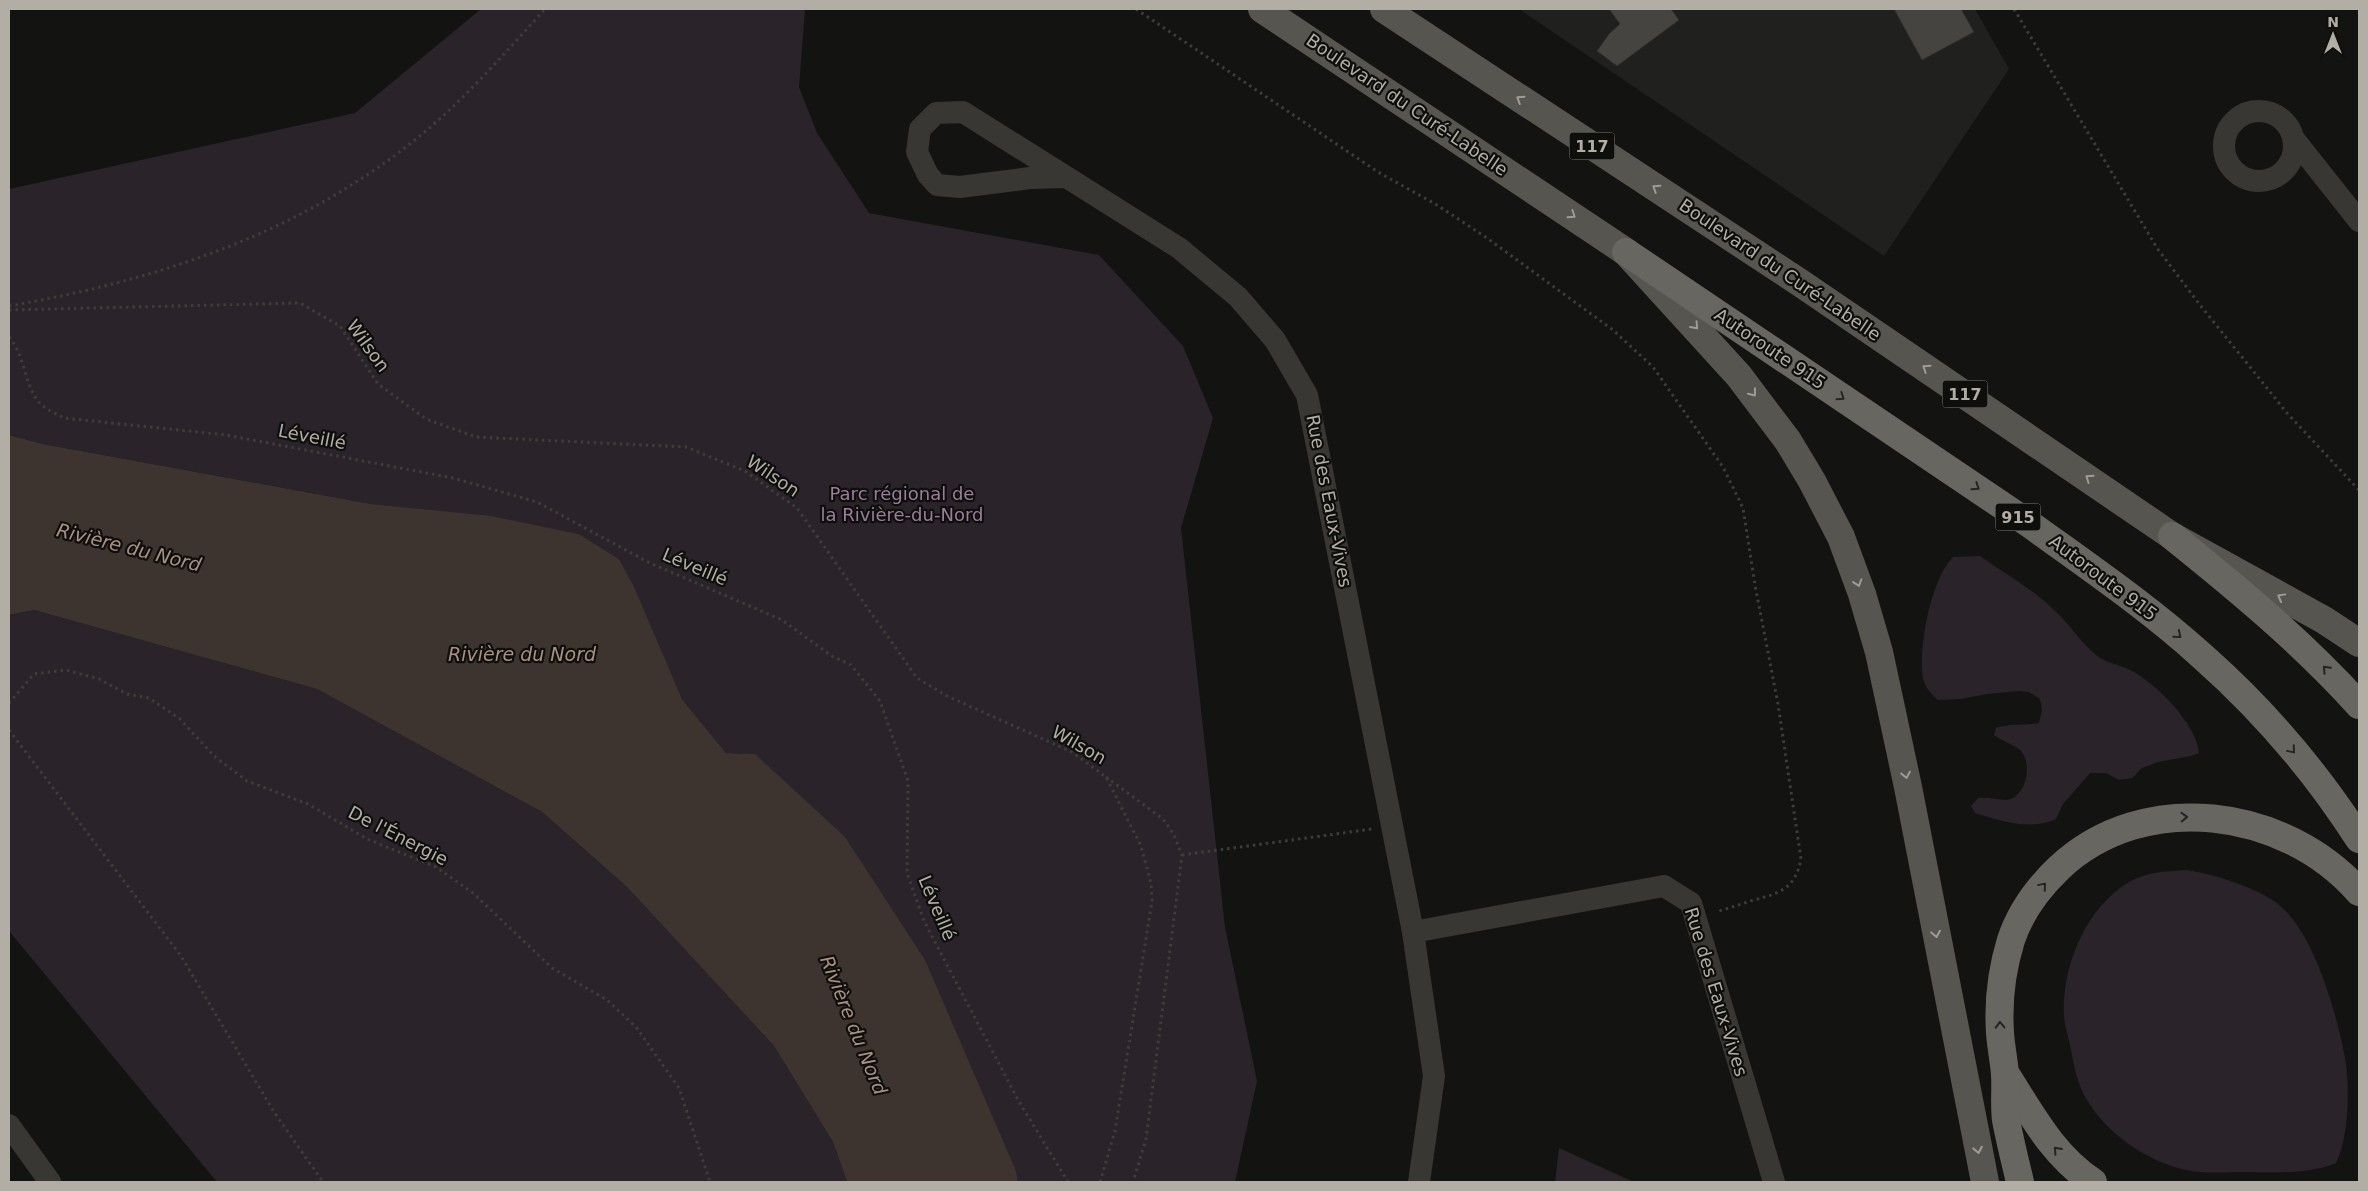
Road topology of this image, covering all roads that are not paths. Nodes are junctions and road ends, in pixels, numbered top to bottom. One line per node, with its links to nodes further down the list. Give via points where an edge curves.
1 (1262, 9): 6 (main road, Boulevard du Curé-Labelle, one-way to 6)
2 (1384, 9): 7 (main road, Boulevard du Curé-Labelle / 117, one-way to 2, via 1799,282)
3 (2294, 139): 5 (street)
4 (1066, 177): 4 (street, Rue des Eaux-Vives, via 963,112 936,113 920,129 917,152 928,175 938,185 960,187); 12 (street, Rue des Eaux-Vives, via 1179,248 1238,297 1275,340 1307,395)
5 (2359, 221)
6 (1626, 252): 10 (highway, Autoroute 915 / 915, one-way to 10, via 2002,505 2172,630 2224,676 2275,730 2316,779); 18 (main road, Boulevard du Curé-Labelle, one-way to 18, via 1727,362 1777,426 1820,494 1851,562 1871,620 1886,680)
7 (2172, 536): 8 (main road, Boulevard du Curé-Labelle, one-way to 7, via 2324,620); 9 (highway, one-way to 7, via 2268,614)
8 (2359, 643)
9 (2359, 705)
10 (2359, 840)
11 (2359, 892): 13 (highway, one-way to 11, via 2000,997 2007,954 2016,927 2034,896 2053,873 2096,842 2134,825 2156,820 2223,819 2264,828 2299,845 2327,862)
12 (1413, 932): 16 (street, Rue des Eaux-Vives, via 1434,1076); 17 (street, Rue des Eaux-Vives, via 1664,886 1691,903)
13 (2005, 1073): 19 (highway, via 2006,1118); 20 (highway, one-way to 13, via 2048,1141)
14 (9, 1125): 15 (street)
15 (50, 1182)
16 (1419, 1182)
17 (1774, 1182)
18 (1985, 1182)
19 (2020, 1182)
20 (2093, 1182)

